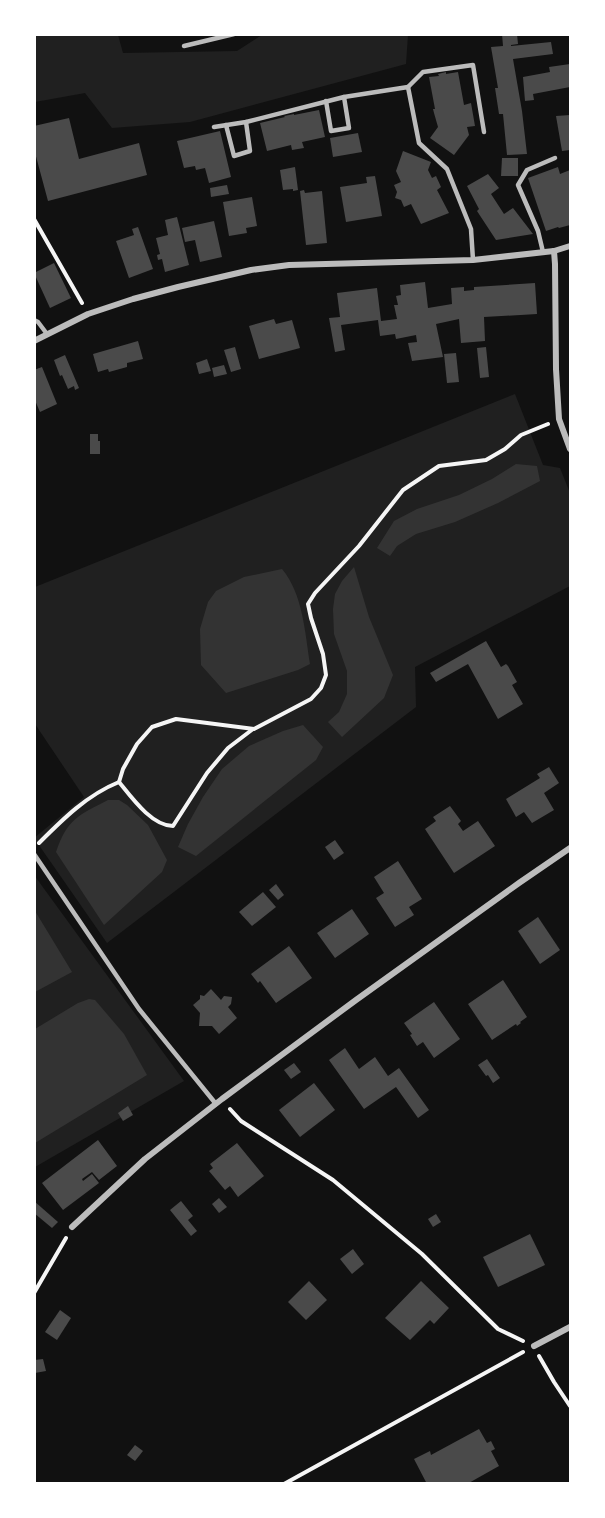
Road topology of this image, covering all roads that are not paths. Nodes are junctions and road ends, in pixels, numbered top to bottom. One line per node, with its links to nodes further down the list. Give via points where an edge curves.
1 (234, 34): 2 (lane)
2 (184, 46)
3 (408, 87): 4 (lane); 9 (lane, via 423,72 473,65); 14 (lane, via 419,143 447,169 471,229)
4 (344, 97): 5 (lane); 5 (lane, via 349,128 331,131)
5 (326, 101): 6 (lane)
6 (246, 122): 7 (lane); 7 (lane, via 250,151 234,156)
7 (226, 125): 8 (lane)
8 (214, 127)
9 (484, 132)
10 (555, 158): 13 (lane, via 527,170 518,185)
11 (570, 246): 12 (street)
12 (554, 251): 13 (street); 18 (street, via 559,419)
13 (543, 252): 14 (street)
14 (473, 260): 16 (street, via 289,265 250,270 133,299 88,314)
15 (34, 320): 16 (lane)
16 (47, 334): 17 (street)
17 (34, 341)
18 (570, 449)
19 (570, 848): 21 (street)
20 (34, 854): 21 (lane, via 139,1009)
21 (216, 1104): 22 (street, via 145,1159)
22 (72, 1227)
23 (570, 1328): 24 (street)
24 (534, 1346)

